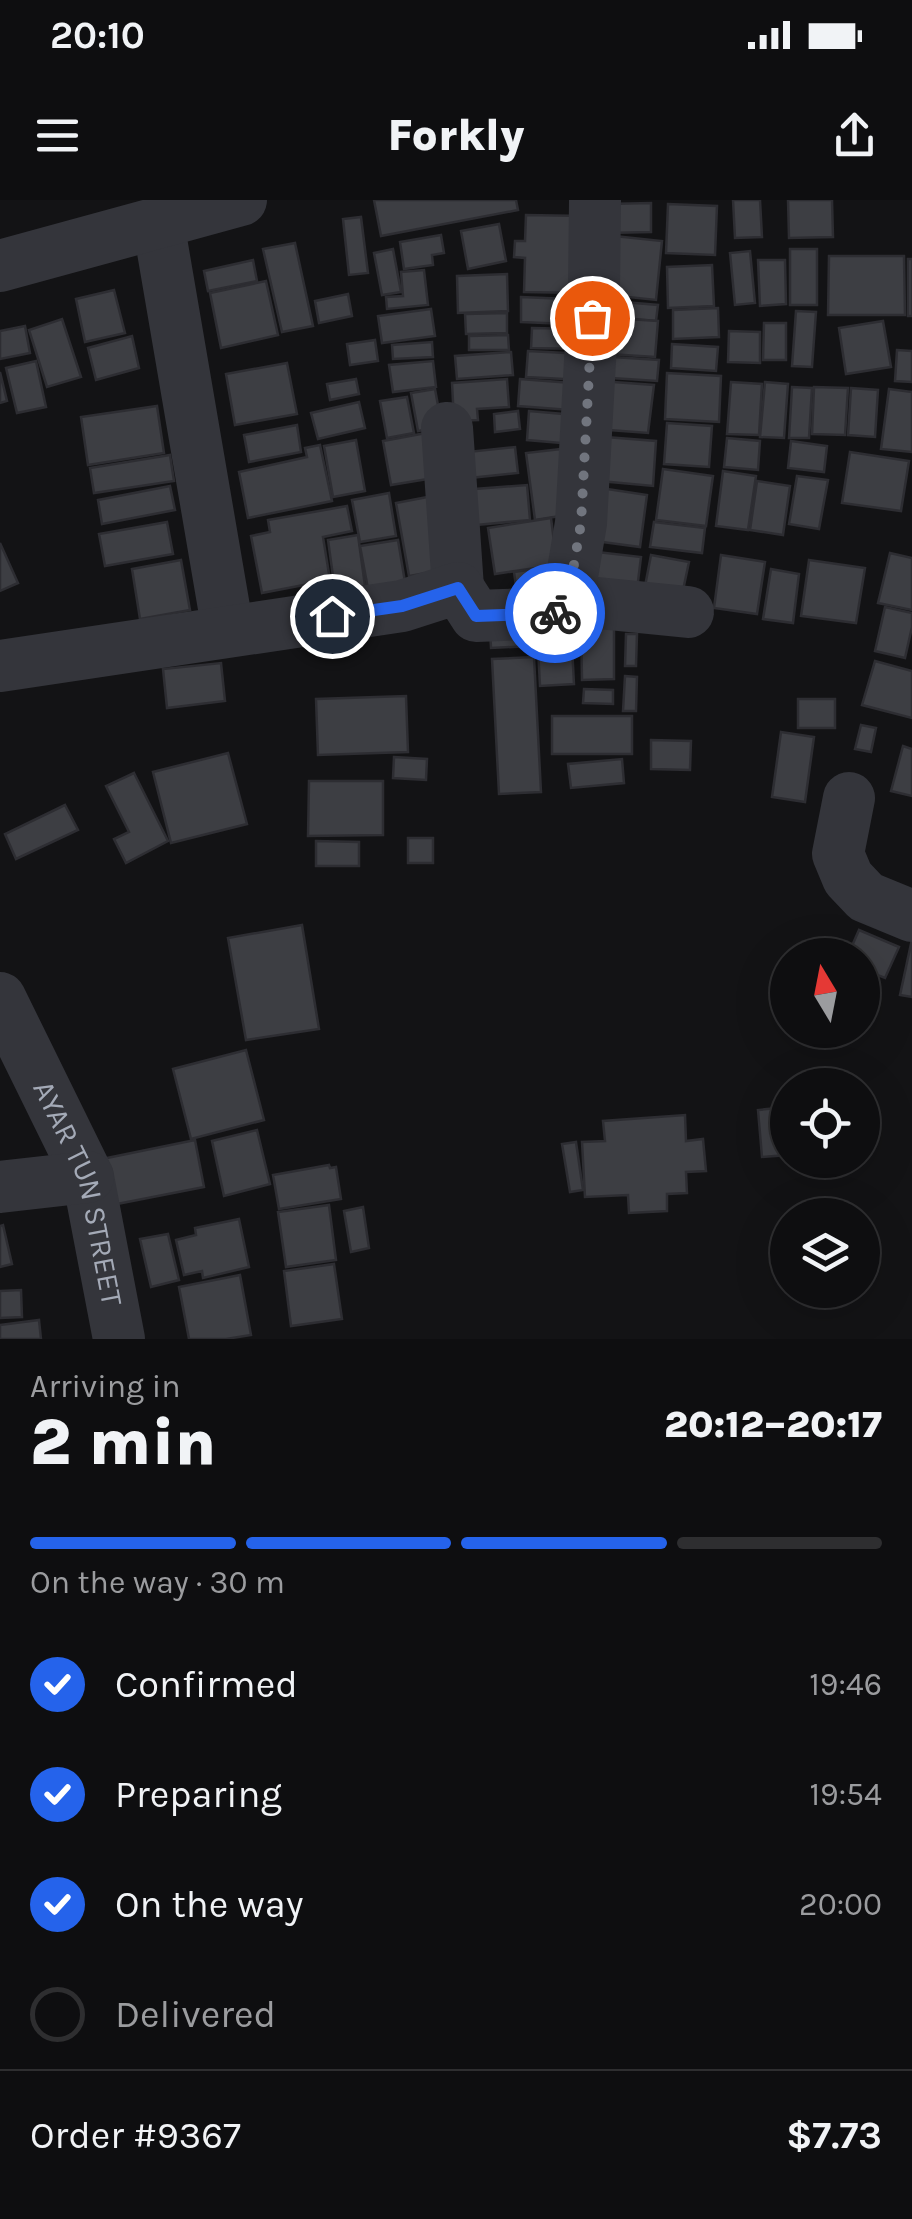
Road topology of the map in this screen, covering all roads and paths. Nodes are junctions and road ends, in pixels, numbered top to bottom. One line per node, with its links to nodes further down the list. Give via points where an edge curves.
1 (241, 200): 3 (street)
2 (595, 201): 7 (street, via 581,523)
3 (158, 222): 4 (street); 9 (street)
4 (0, 266)
5 (447, 428): 6 (street)
6 (458, 588): 7 (street, via 476,616 555,613); 9 (street, via 402,606)
7 (568, 600): 8 (street)
8 (688, 612)
9 (228, 632): 10 (street)
10 (0, 666)
11 (849, 798): 12 (street, via 838,854 848,878 866,897)
12 (912, 916)
13 (0, 998): 14 (street, AYAR TUN STREET)
14 (88, 1177): 15 (street); 16 (street, AYAR TUN STREET)
15 (0, 1187)
16 (119, 1339)

